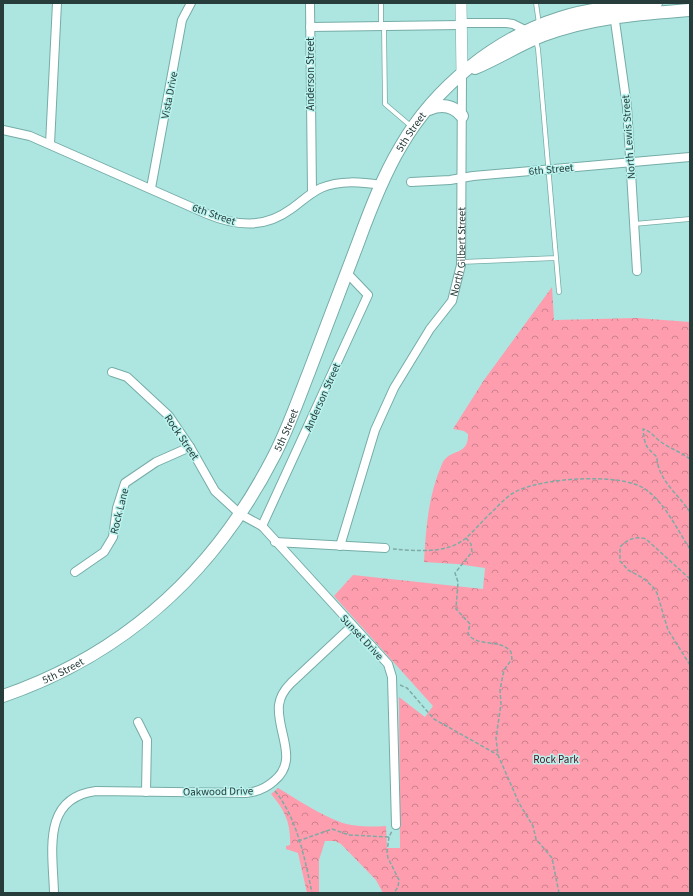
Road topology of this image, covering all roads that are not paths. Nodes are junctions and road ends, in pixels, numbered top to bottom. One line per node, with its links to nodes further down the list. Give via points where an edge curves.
1 (57, 3): 20 (street)
2 (191, 3): 27 (street, Vista Drive, via 182,20)
3 (310, 3): 13 (street, Anderson Street)
4 (381, 3): 11 (lane)
5 (461, 3): 10 (street, North Gilbert Street)
6 (536, 3): 12 (lane)
7 (656, 3): 8 (main road, 5th Street)
8 (614, 9): 9 (main road, 5th Street); 12 (main road, 5th Street, via 575,14); 14 (main road, 5th Street, via 577,24); 22 (street, North Lewis Street, via 627,107)
9 (690, 10)
10 (461, 24): 11 (street); 14 (street, via 513,24); 15 (street, North Gilbert Street)
11 (383, 26): 13 (street); 18 (lane, via 385,104)
12 (539, 26): 14 (main road, 5th Street)
13 (310, 27): 28 (street, Anderson Street)
14 (531, 34): 15 (main road, 5th Street); 23 (lane, via 538,49)
15 (462, 74): 16 (main road, 5th Street); 17 (street, North Gilbert Street)
16 (428, 108): 17 (main road, via 447,106 456,109); 18 (main road, 5th Street)
17 (462, 116): 24 (street, North Gilbert Street)
18 (414, 128): 26 (main road, 5th Street, via 402,144)
19 (3, 130): 20 (street, 6th Street)
20 (50, 144): 27 (street, 6th Street)
21 (690, 157): 22 (street, 6th Street)
22 (631, 163): 23 (street, 6th Street); 30 (street, North Lewis Street)
23 (549, 170): 24 (street, 6th Street); 31 (lane)
24 (462, 178): 25 (street, 6th Street); 32 (street, North Gilbert Street)
25 (412, 182)
26 (381, 185): 28 (street, 6th Street, via 339,183); 34 (main road, 5th Street)
27 (151, 188): 28 (street, 6th Street, via 216,217 249,224 274,219)
28 (312, 193)
29 (690, 219): 30 (lane)
30 (634, 224): 33 (street, North Lewis Street)
31 (556, 258): 32 (lane); 35 (lane)
32 (461, 262): 41 (street, North Gilbert Street, via 452,301 430,329 394,388 375,430)
33 (637, 271)
34 (347, 273): 38 (main road, 5th Street, via 284,435); 39 (street, Anderson Street, via 368,295)
35 (559, 292)
36 (112, 372): 37 (street, Rock Street, via 127,377 169,416)
37 (190, 447): 38 (street, Rock Street, via 215,491); 43 (street, Rock Lane, via 156,462 125,483 117,508 113,537 104,552)
38 (240, 514): 39 (street, Sunset Drive); 45 (main road, 5th Street, via 216,548 187,581 132,629 75,665)
39 (262, 526): 40 (street, Sunset Drive)
40 (275, 542): 41 (street); 44 (street, Sunset Drive)
41 (340, 546): 42 (street)
42 (385, 548)
43 (75, 572)
44 (352, 626): 47 (street, Oakwood Drive, via 284,691 279,712 287,753 281,773 270,785 263,790 246,793); 48 (street, Sunset Drive, via 388,664 391,671)
45 (3, 696)
46 (138, 722): 47 (street, via 147,740)
47 (146, 792): 49 (street, Oakwood Drive, via 85,792 68,800 58,815 53,834)
48 (396, 825)
49 (54, 893)

